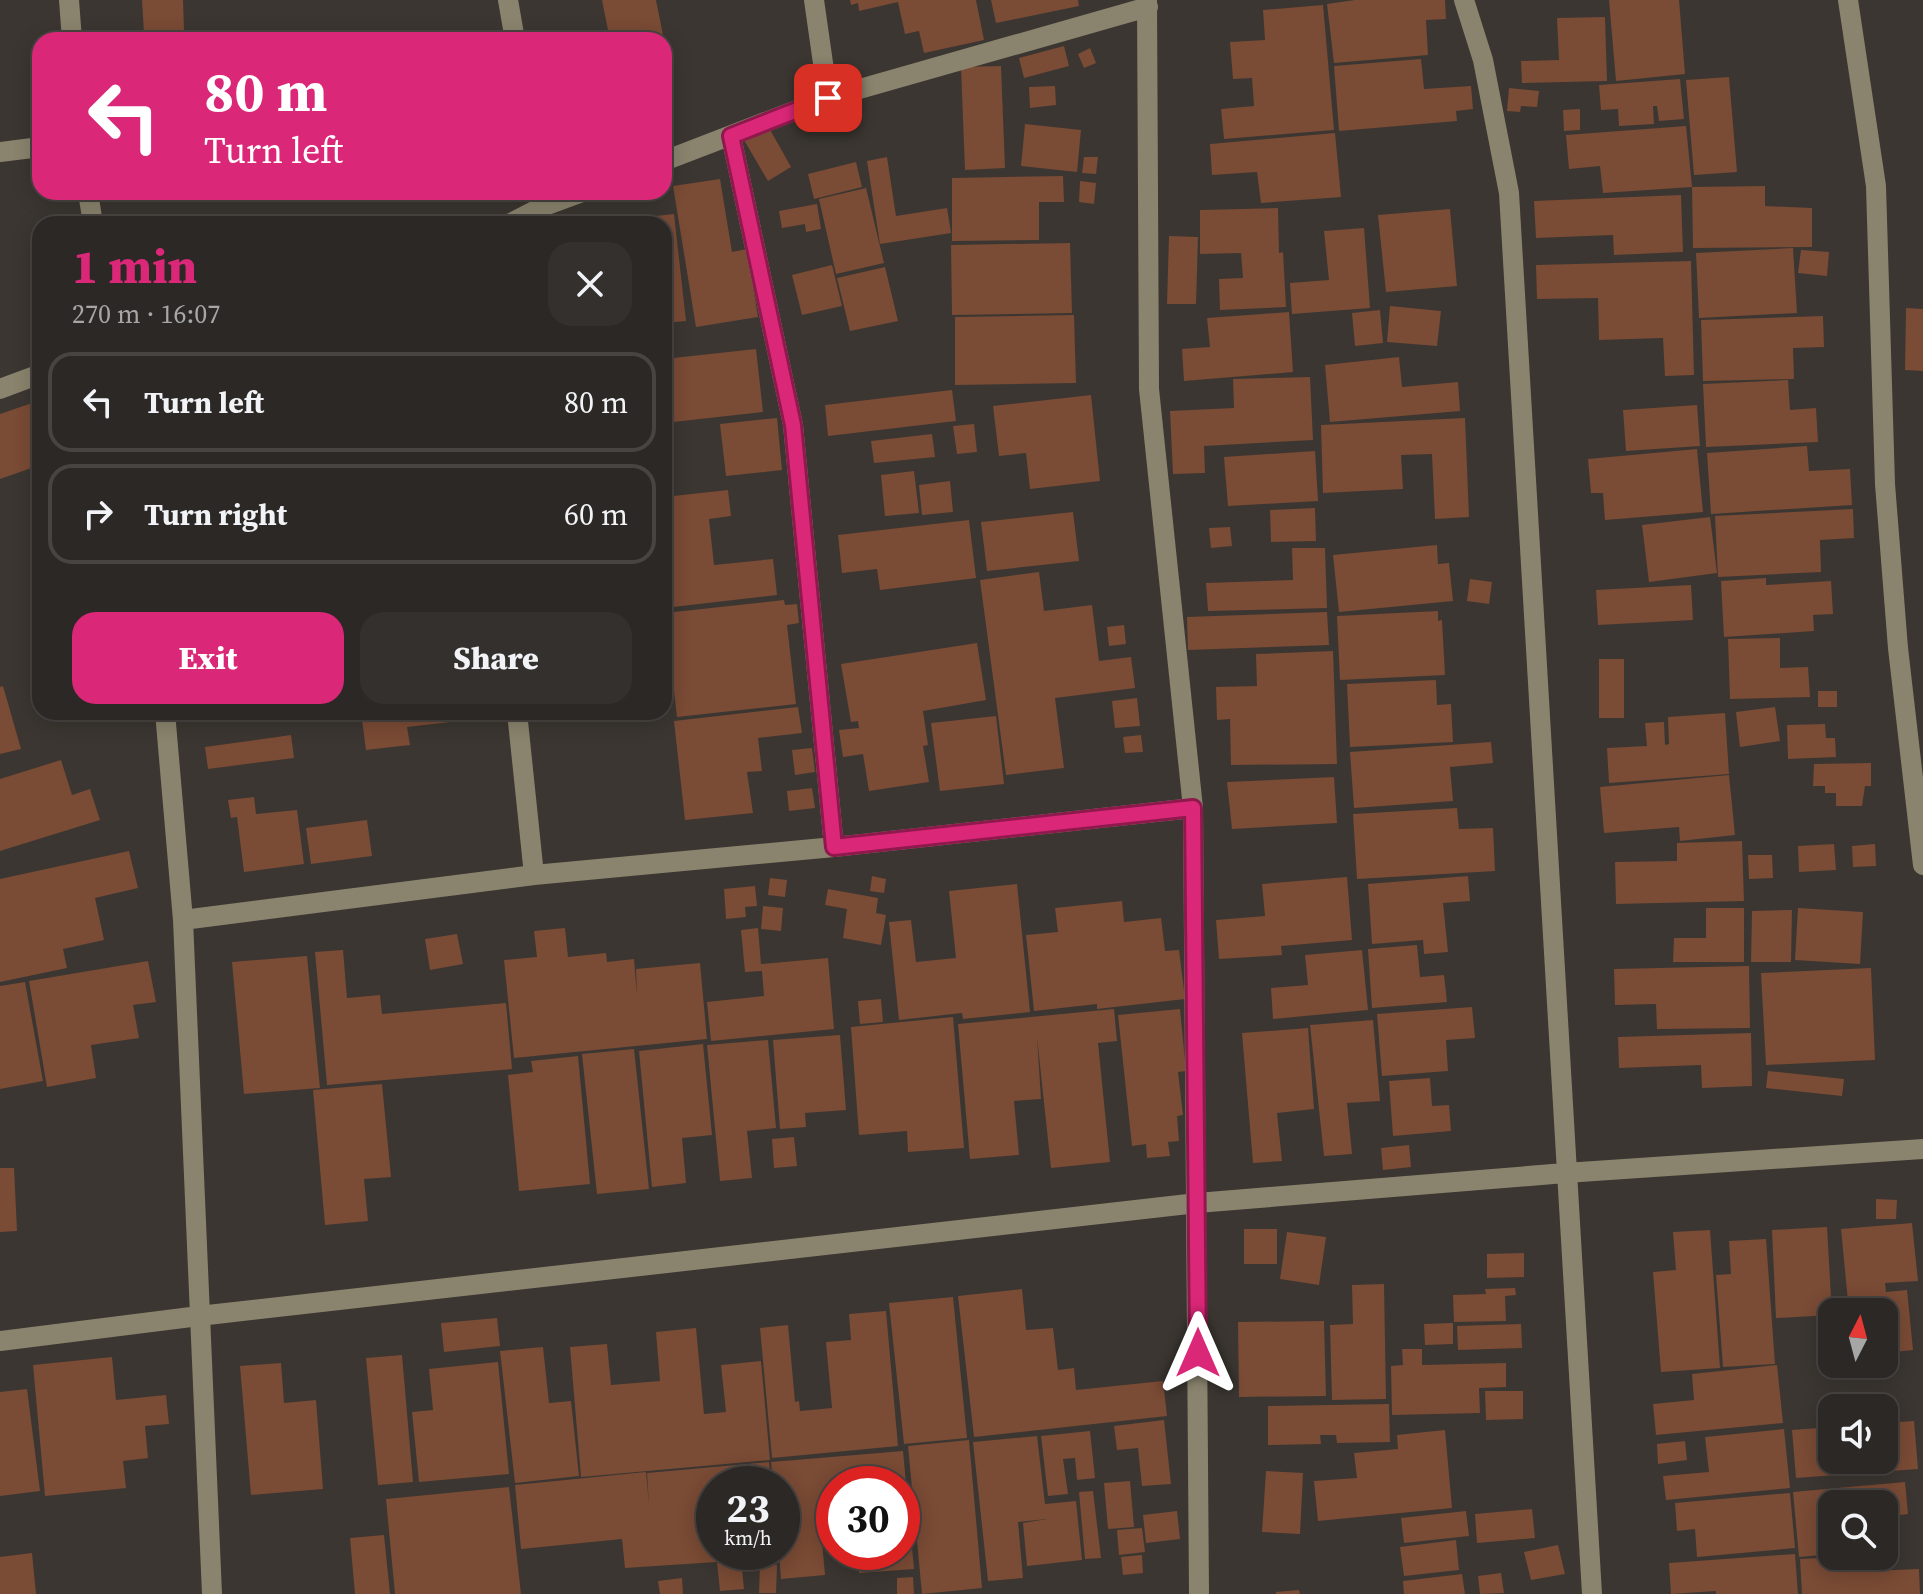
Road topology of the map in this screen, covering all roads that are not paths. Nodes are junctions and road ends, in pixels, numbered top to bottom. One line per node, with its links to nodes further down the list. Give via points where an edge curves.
1 (69, 0): 7 (street)
2 (508, 0): 8 (street)
3 (814, 0): 9 (street)
4 (1464, 0): 26 (street, via 1483,60 1509,193)
5 (1848, 0): 22 (street, via 1876,186 1885,484)
6 (1147, 4): 9 (street); 20 (street, via 1149,389)
7 (71, 32)
8 (514, 32)
9 (828, 98): 10 (street)
10 (731, 136): 13 (street); 21 (street, via 793,425)
11 (32, 148): 12 (street)
12 (0, 152)
13 (672, 158)
14 (542, 200): 15 (street)
15 (520, 216)
16 (32, 377): 17 (street)
17 (0, 389)
18 (166, 720): 24 (street)
19 (518, 720): 23 (street)
20 (1193, 808): 21 (street); 27 (street)
21 (834, 847): 23 (street)
22 (1923, 865)
23 (534, 875): 24 (street)
24 (183, 920): 28 (street)
25 (1923, 1149): 26 (street)
26 (1565, 1173): 27 (street); 32 (street)
27 (1197, 1203): 28 (street); 31 (street)
28 (199, 1316): 29 (street); 30 (street)
29 (0, 1341)
30 (212, 1594)
31 (1199, 1594)
32 (1592, 1594)

